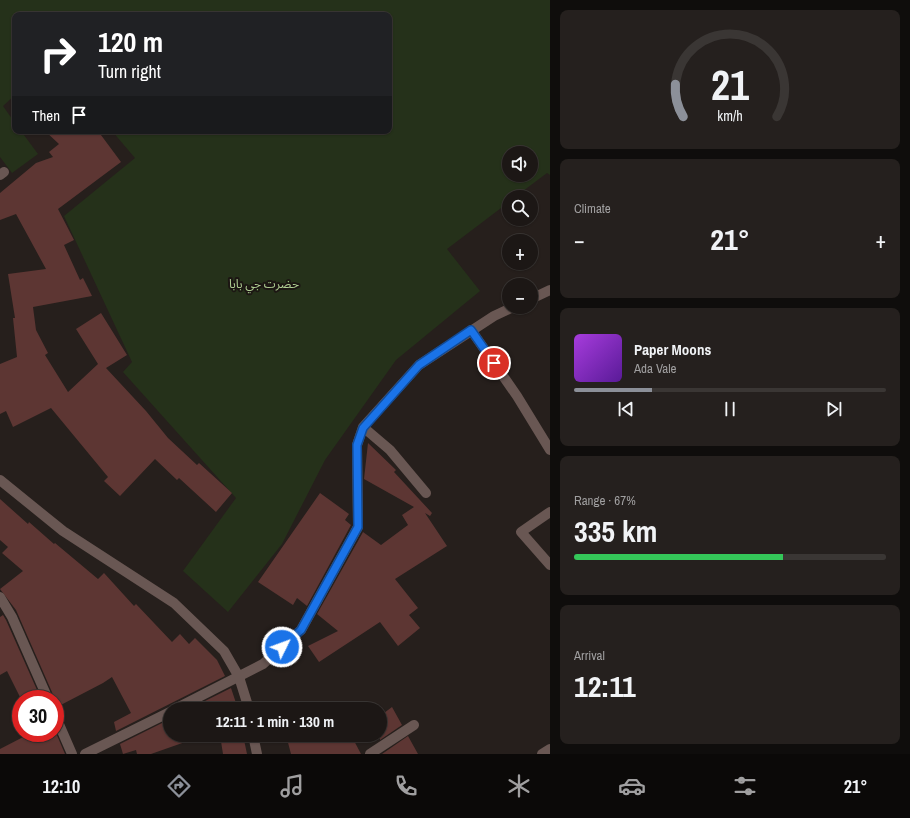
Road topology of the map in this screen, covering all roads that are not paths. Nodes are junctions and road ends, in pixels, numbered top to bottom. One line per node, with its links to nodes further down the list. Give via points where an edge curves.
1 (550, 290): 2 (street)
2 (538, 296)
3 (502, 312): 4 (street)
4 (471, 330): 5 (street, via 419,365); 6 (street, via 517,396)
5 (363, 428): 8 (street, via 390,450); 12 (street, via 357,445 358,527 301,630 263,664)
6 (550, 450)
7 (0, 480): 12 (street, via 63,531 174,603 224,651)
8 (426, 493)
9 (550, 512): 10 (street, via 521,532)
10 (550, 565)
11 (0, 597): 13 (street, via 12,617)
12 (239, 677): 14 (street); 15 (street)
13 (44, 690)
14 (189, 702)
15 (247, 702)
16 (163, 715): 22 (street)
17 (414, 725): 24 (street)
18 (64, 736): 21 (street)
19 (254, 742): 23 (street)
20 (550, 749): 25 (street)
21 (72, 754)
22 (85, 754)
23 (257, 754)
24 (370, 754)
25 (542, 754)

